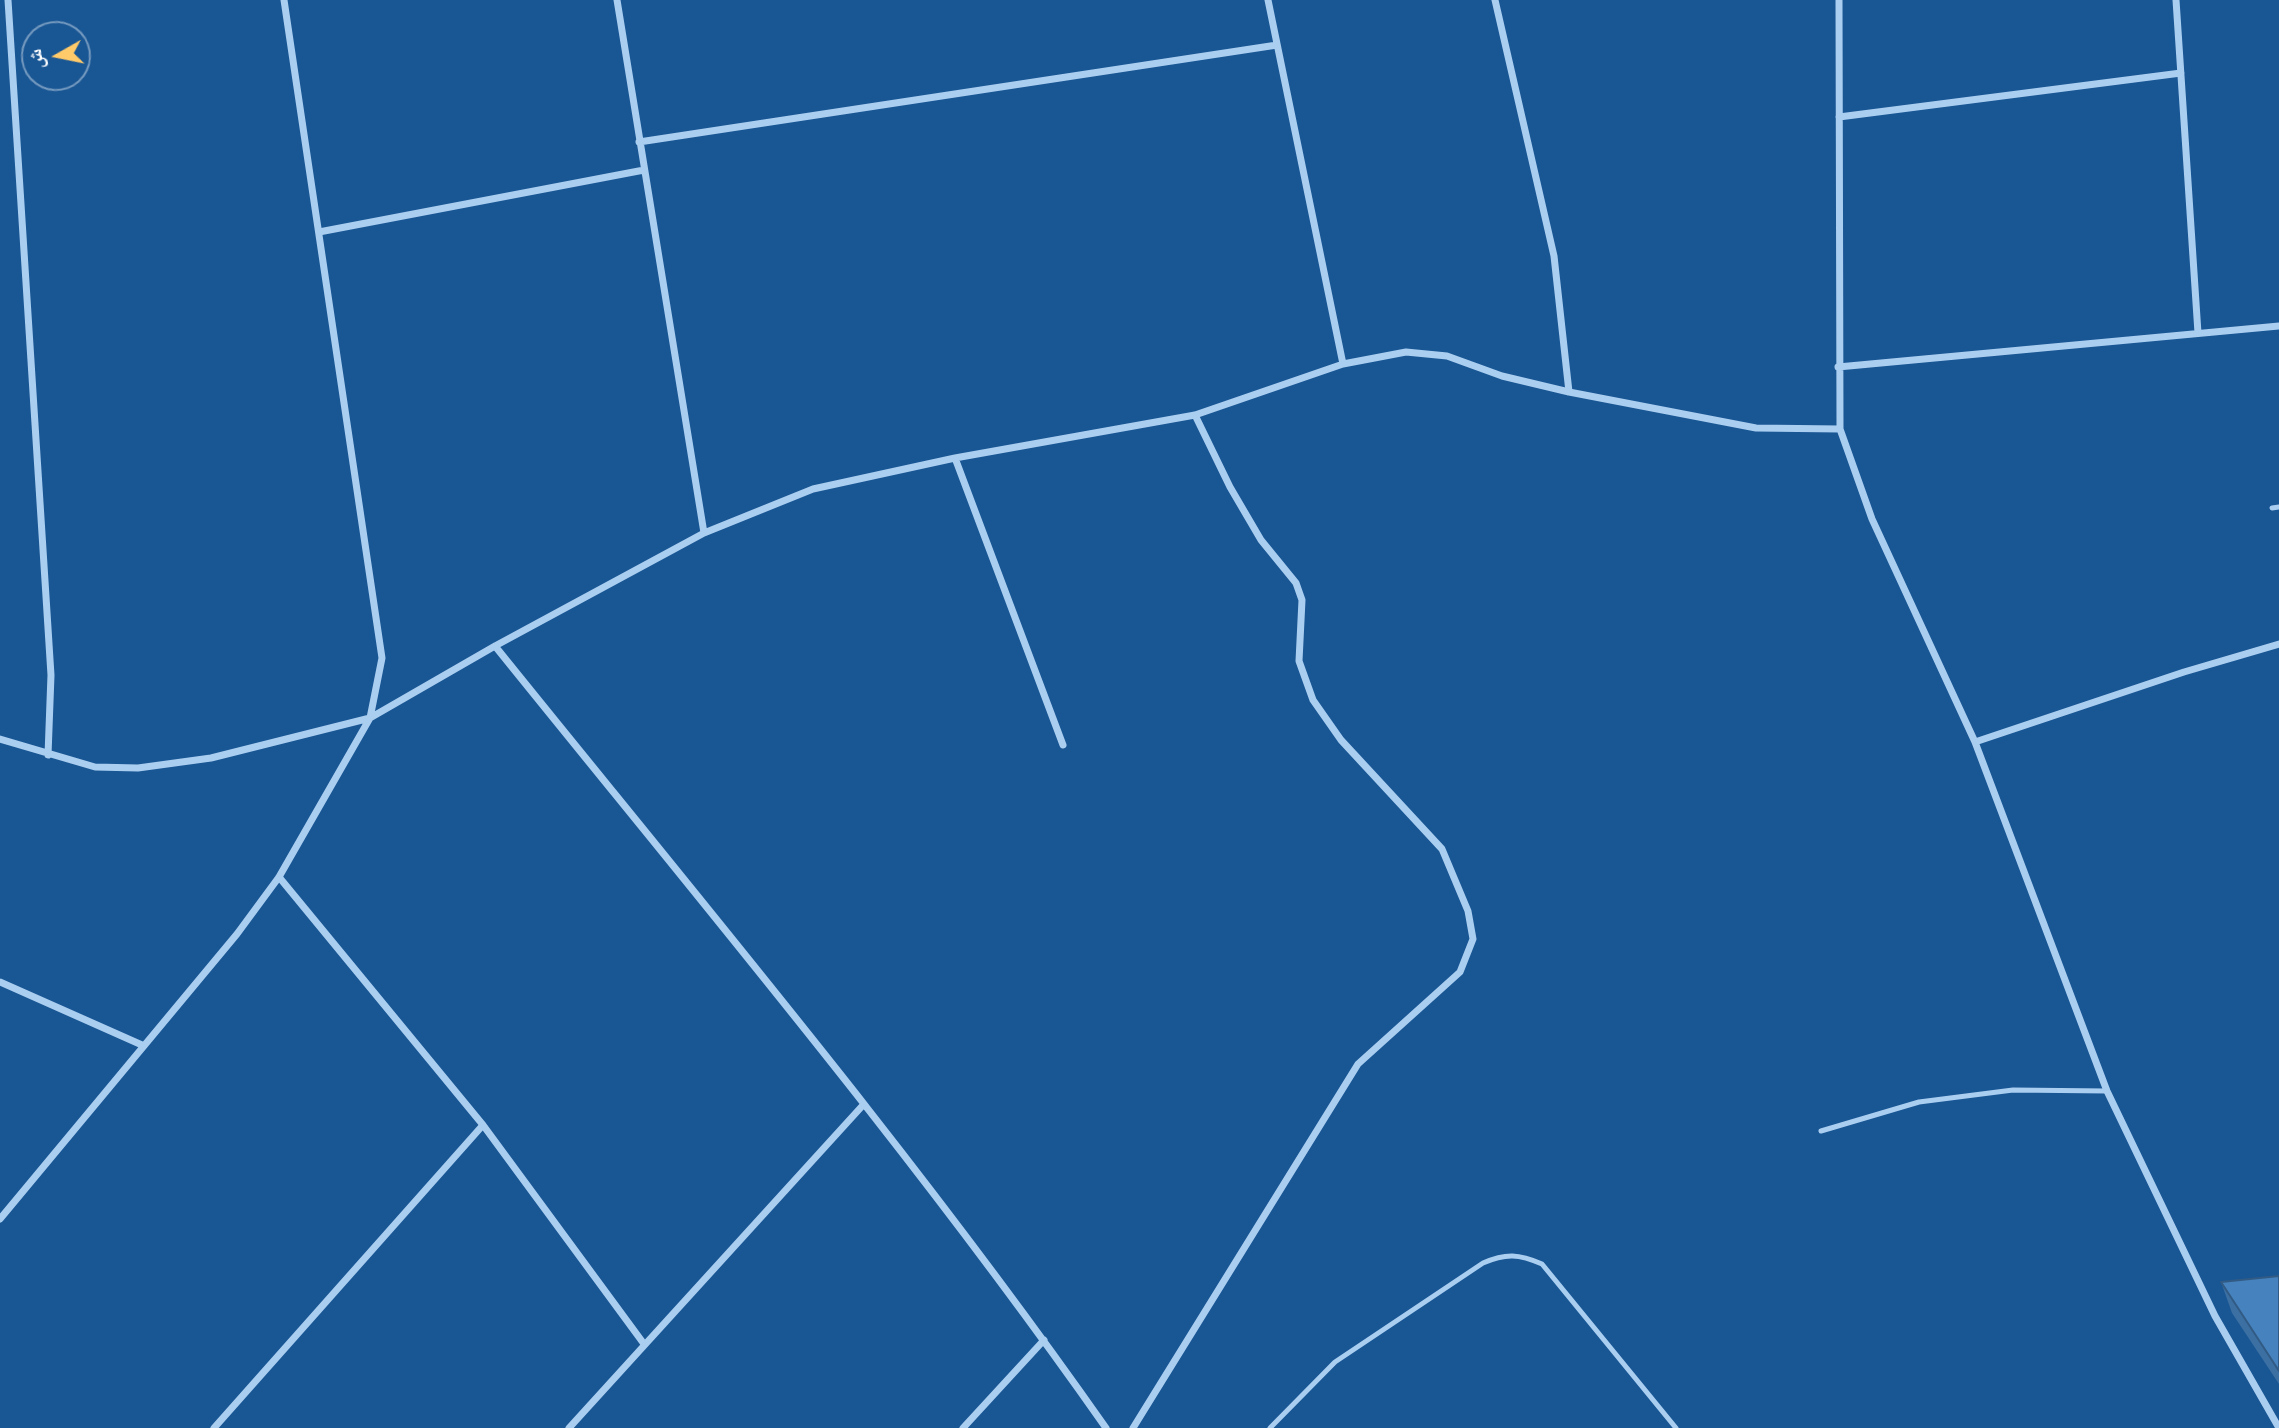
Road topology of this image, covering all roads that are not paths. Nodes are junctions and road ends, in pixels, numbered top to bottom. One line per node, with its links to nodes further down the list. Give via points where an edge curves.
1 (8, 0): 29 (street, via 50,661)
2 (284, 0): 13 (street)
3 (617, 0): 11 (street)
4 (1268, 0): 8 (street)
5 (1496, 0): 18 (street, via 1554,256)
6 (1839, 0): 10 (street)
7 (2176, 0): 9 (street)
8 (1277, 45): 11 (street); 16 (street)
9 (2181, 73): 10 (street); 15 (street)
10 (1839, 117): 17 (street)
11 (639, 142): 12 (street)
12 (644, 170): 13 (street); 22 (street)
13 (319, 232): 25 (street, via 382,658)
14 (2279, 326): 15 (street)
15 (2198, 333): 17 (street)
16 (1343, 364): 18 (street, via 1406,352 1447,356 1502,376); 19 (street)
17 (1838, 367): 20 (street)
18 (1569, 392): 20 (street, via 1756,428)
19 (1195, 415): 21 (street); 44 (street, via 1255,529 1296,583 1302,600 1299,661 1313,701 1341,740 1442,849 1468,911 1473,939 1460,972 1358,1064)
20 (1840, 429): 27 (street, via 1872,519)
21 (955, 458): 22 (street, via 813,489); 28 (street)
22 (704, 533): 24 (street)
23 (2279, 644): 27 (street)
24 (495, 646): 25 (street); 34 (street)
25 (370, 718): 29 (street, via 211,758 138,768 95,767); 30 (street)
26 (0, 739): 29 (street)
27 (1975, 742): 33 (street)
28 (1063, 745)
29 (48, 755)
30 (279, 877): 32 (street); 35 (street)
31 (0, 982): 32 (street)
32 (142, 1045): 37 (street)
33 (2106, 1091): 36 (lane, via 2013,1090 1919,1102); 47 (street, via 2215,1316)
34 (864, 1104): 38 (street); 39 (street)
35 (483, 1125): 39 (street); 40 (street)
36 (1821, 1131)
37 (0, 1219)
38 (1044, 1340): 42 (street); 43 (street)
39 (645, 1343): 41 (street)
40 (214, 1428)
41 (569, 1428)
42 (963, 1428)
43 (1106, 1428)
44 (1133, 1428)
45 (1270, 1428): 46 (lane, via 1335,1362 1483,1263 1504,1254 1542,1264)
46 (1675, 1428)
47 (2279, 1428)

